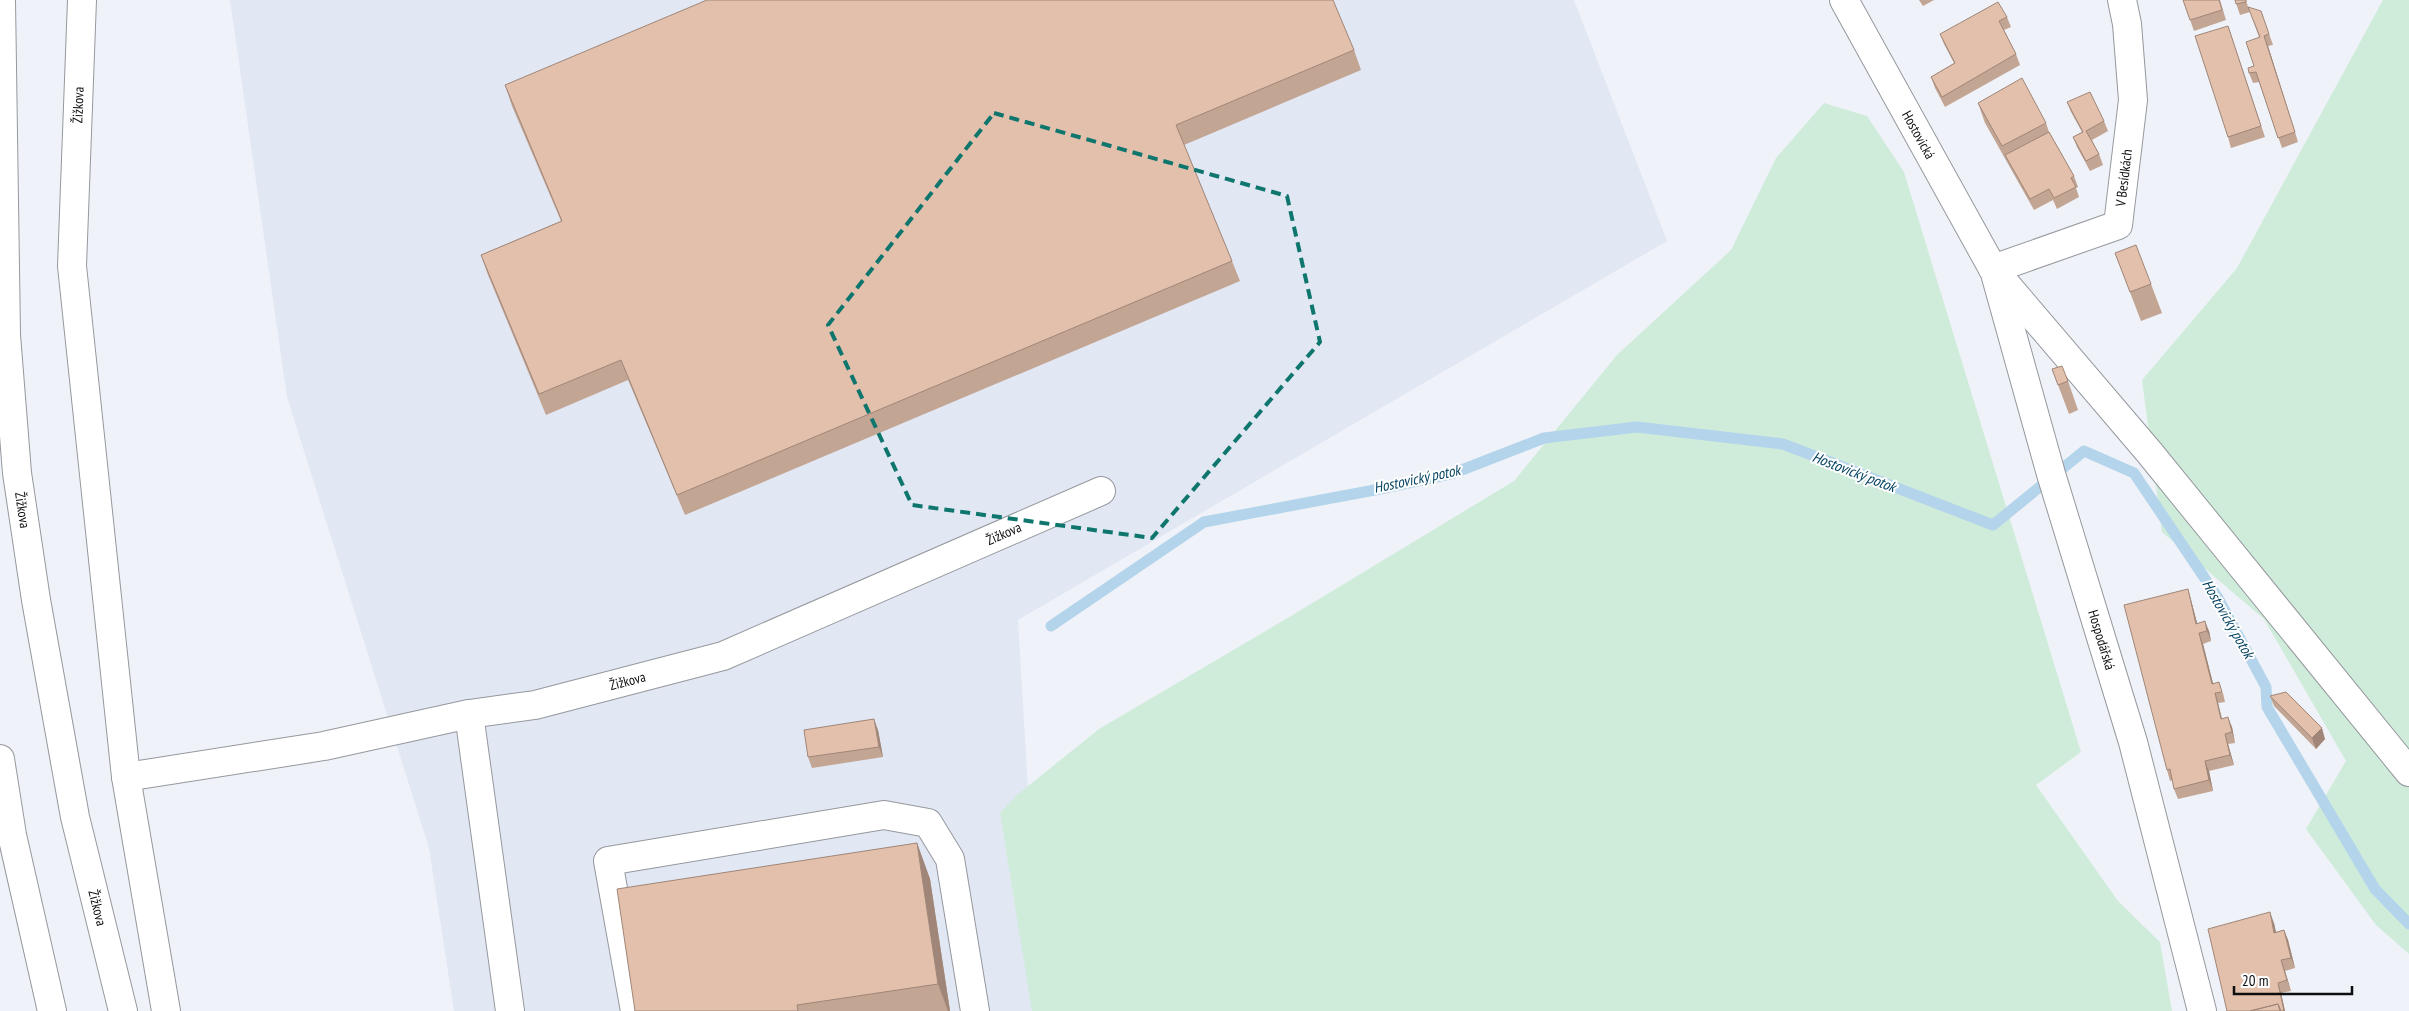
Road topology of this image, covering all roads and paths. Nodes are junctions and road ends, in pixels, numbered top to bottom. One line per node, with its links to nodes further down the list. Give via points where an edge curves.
1 (1, 0): 12 (street, Žižkova, via 6,335 17,472 75,817)
2 (82, 0): 10 (street, Žižkova, via 72,266)
3 (1844, 0): 5 (street, Hostovická)
4 (2122, 0): 5 (street, V Besídkách, via 2128,24 2133,100 2118,225)
5 (1993, 269): 9 (street, via 2148,452); 17 (street, Hospodářská, via 2051,474 2133,742)
6 (1101, 491): 7 (street, Žižkova, via 723,656 535,705)
7 (469, 714): 10 (street, Žižkova, via 324,746); 14 (street)
8 (0, 759): 11 (street, via 12,834)
9 (2409, 772)
10 (126, 776): 13 (street, Žižkova)
11 (52, 1011)
12 (123, 1011)
13 (166, 1011)
14 (510, 1011)
15 (635, 1011): 16 (street, via 608,861 884,815 928,823 950,859)
16 (975, 1011)
17 (2202, 1011)

